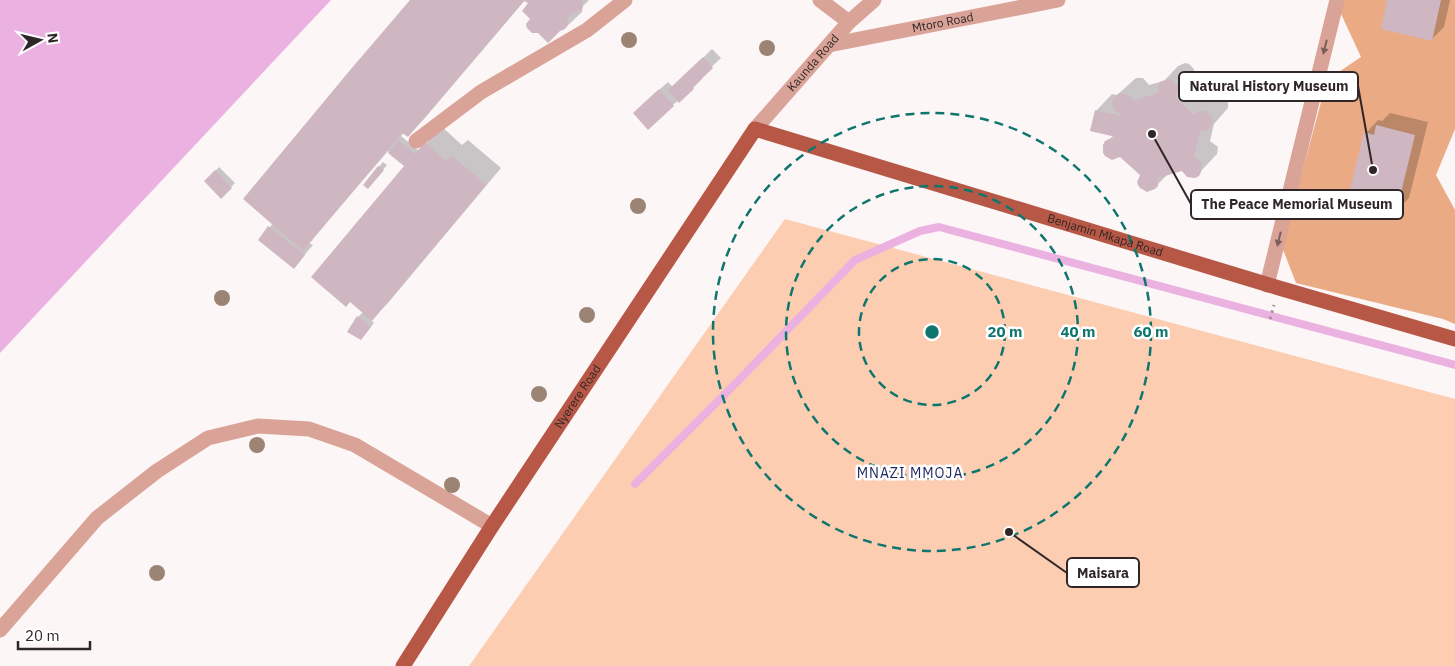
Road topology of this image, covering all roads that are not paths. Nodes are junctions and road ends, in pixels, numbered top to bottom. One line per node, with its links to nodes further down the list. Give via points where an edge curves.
1 (625, 0): 9 (street, via 588,30 481,92)
2 (820, 0): 6 (street)
3 (874, 0): 6 (street, Kaunda Road)
4 (1058, 0): 7 (street, Mtoro Road)
5 (1337, 0): 10 (street, one-way to 10)
6 (849, 22): 7 (street, Kaunda Road)
7 (829, 46): 8 (street, Kaunda Road)
8 (755, 129): 10 (main road, Benjamin Mkapa Road); 12 (main road, Nyerere Road)
9 (416, 141)
10 (1268, 285): 11 (main road, Benjamin Mkapa Road)
11 (1455, 339)
12 (492, 526): 13 (street, via 355,445 309,429 258,426 208,438 157,471 97,518); 14 (main road, Nyerere Road)
13 (0, 630)
14 (403, 666)

